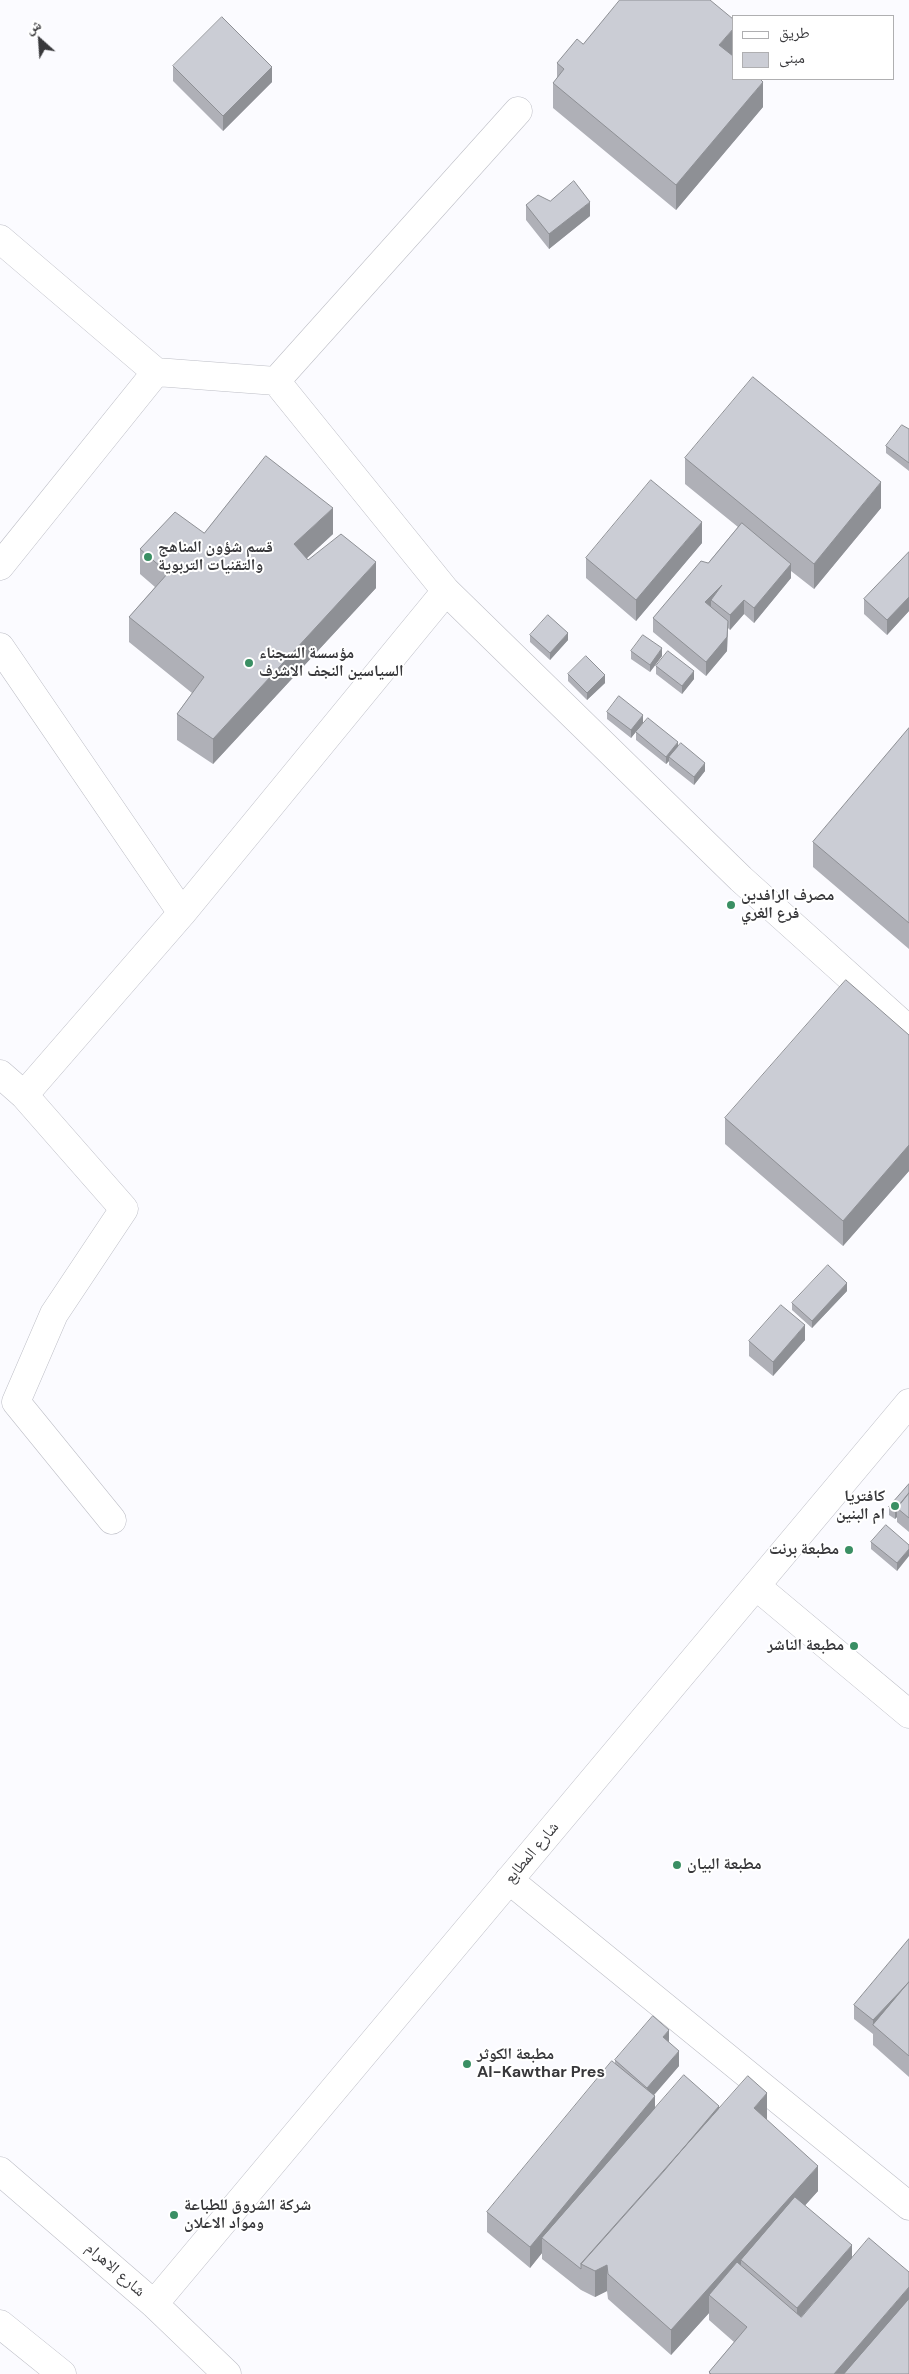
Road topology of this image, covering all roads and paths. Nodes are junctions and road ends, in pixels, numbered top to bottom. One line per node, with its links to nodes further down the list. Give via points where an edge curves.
1 (518, 111): 4 (street)
2 (0, 240): 3 (street)
3 (156, 372): 4 (street); 5 (street)
4 (276, 381): 6 (street)
5 (0, 566)
6 (446, 591): 8 (street); 9 (street, via 741,879)
7 (0, 647): 8 (street)
8 (182, 913): 11 (street)
9 (909, 1030)
10 (0, 1074): 11 (street)
11 (24, 1095): 13 (street, via 124,1209 54,1314 16,1402)
12 (909, 1403): 14 (street, شارع المطابع)
13 (112, 1520)
14 (756, 1586): 15 (street); 16 (street, شارع المطابع)
15 (909, 1714)
16 (509, 1880): 18 (street); 19 (street, شارع المطابع)
17 (0, 2171): 19 (street, شارع الاهرام)
18 (909, 2206)
19 (154, 2304): 22 (street, شارع الاهرام)
20 (0, 2324): 21 (street)
21 (62, 2374)
22 (227, 2374)

